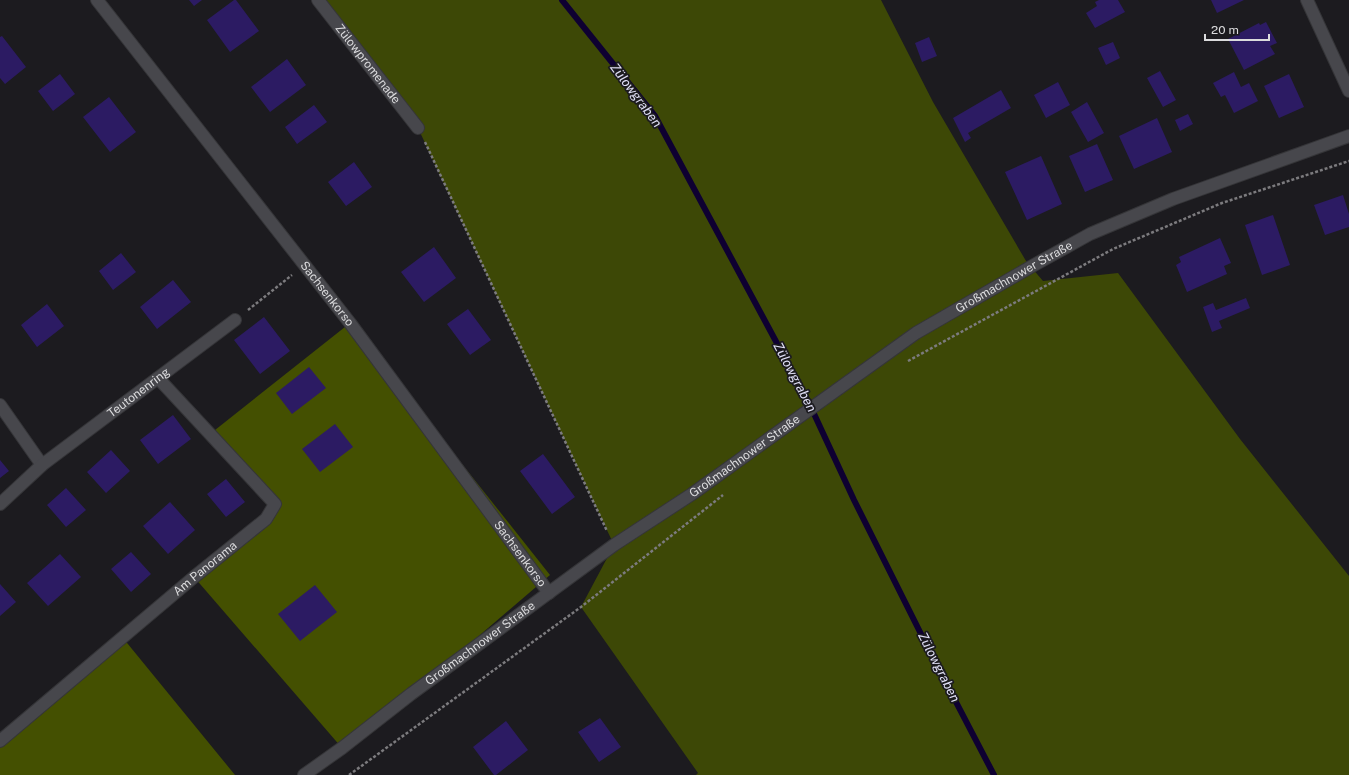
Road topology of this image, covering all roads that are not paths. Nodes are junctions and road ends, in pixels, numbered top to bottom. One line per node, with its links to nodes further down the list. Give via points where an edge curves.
1 (97, 0): 12 (street, Sachsenkorso, via 355,329)
2 (318, 0): 5 (street, Zülowpromenade)
3 (1307, 0): 4 (street)
4 (1349, 91)
5 (418, 128)
6 (1349, 136): 12 (street, Großmachnower Straße, via 1173,199 1090,234 1034,265 916,333)
7 (235, 320): 8 (street, Teutonenring)
8 (158, 378): 10 (street, Teutonenring); 13 (street, Am Panorama, via 275,504 266,519)
9 (0, 405): 10 (street)
10 (42, 465): 11 (street, Teutonenring)
11 (0, 504)
12 (549, 593): 14 (street, Großmachnower Straße)
13 (0, 741)
14 (304, 775)

